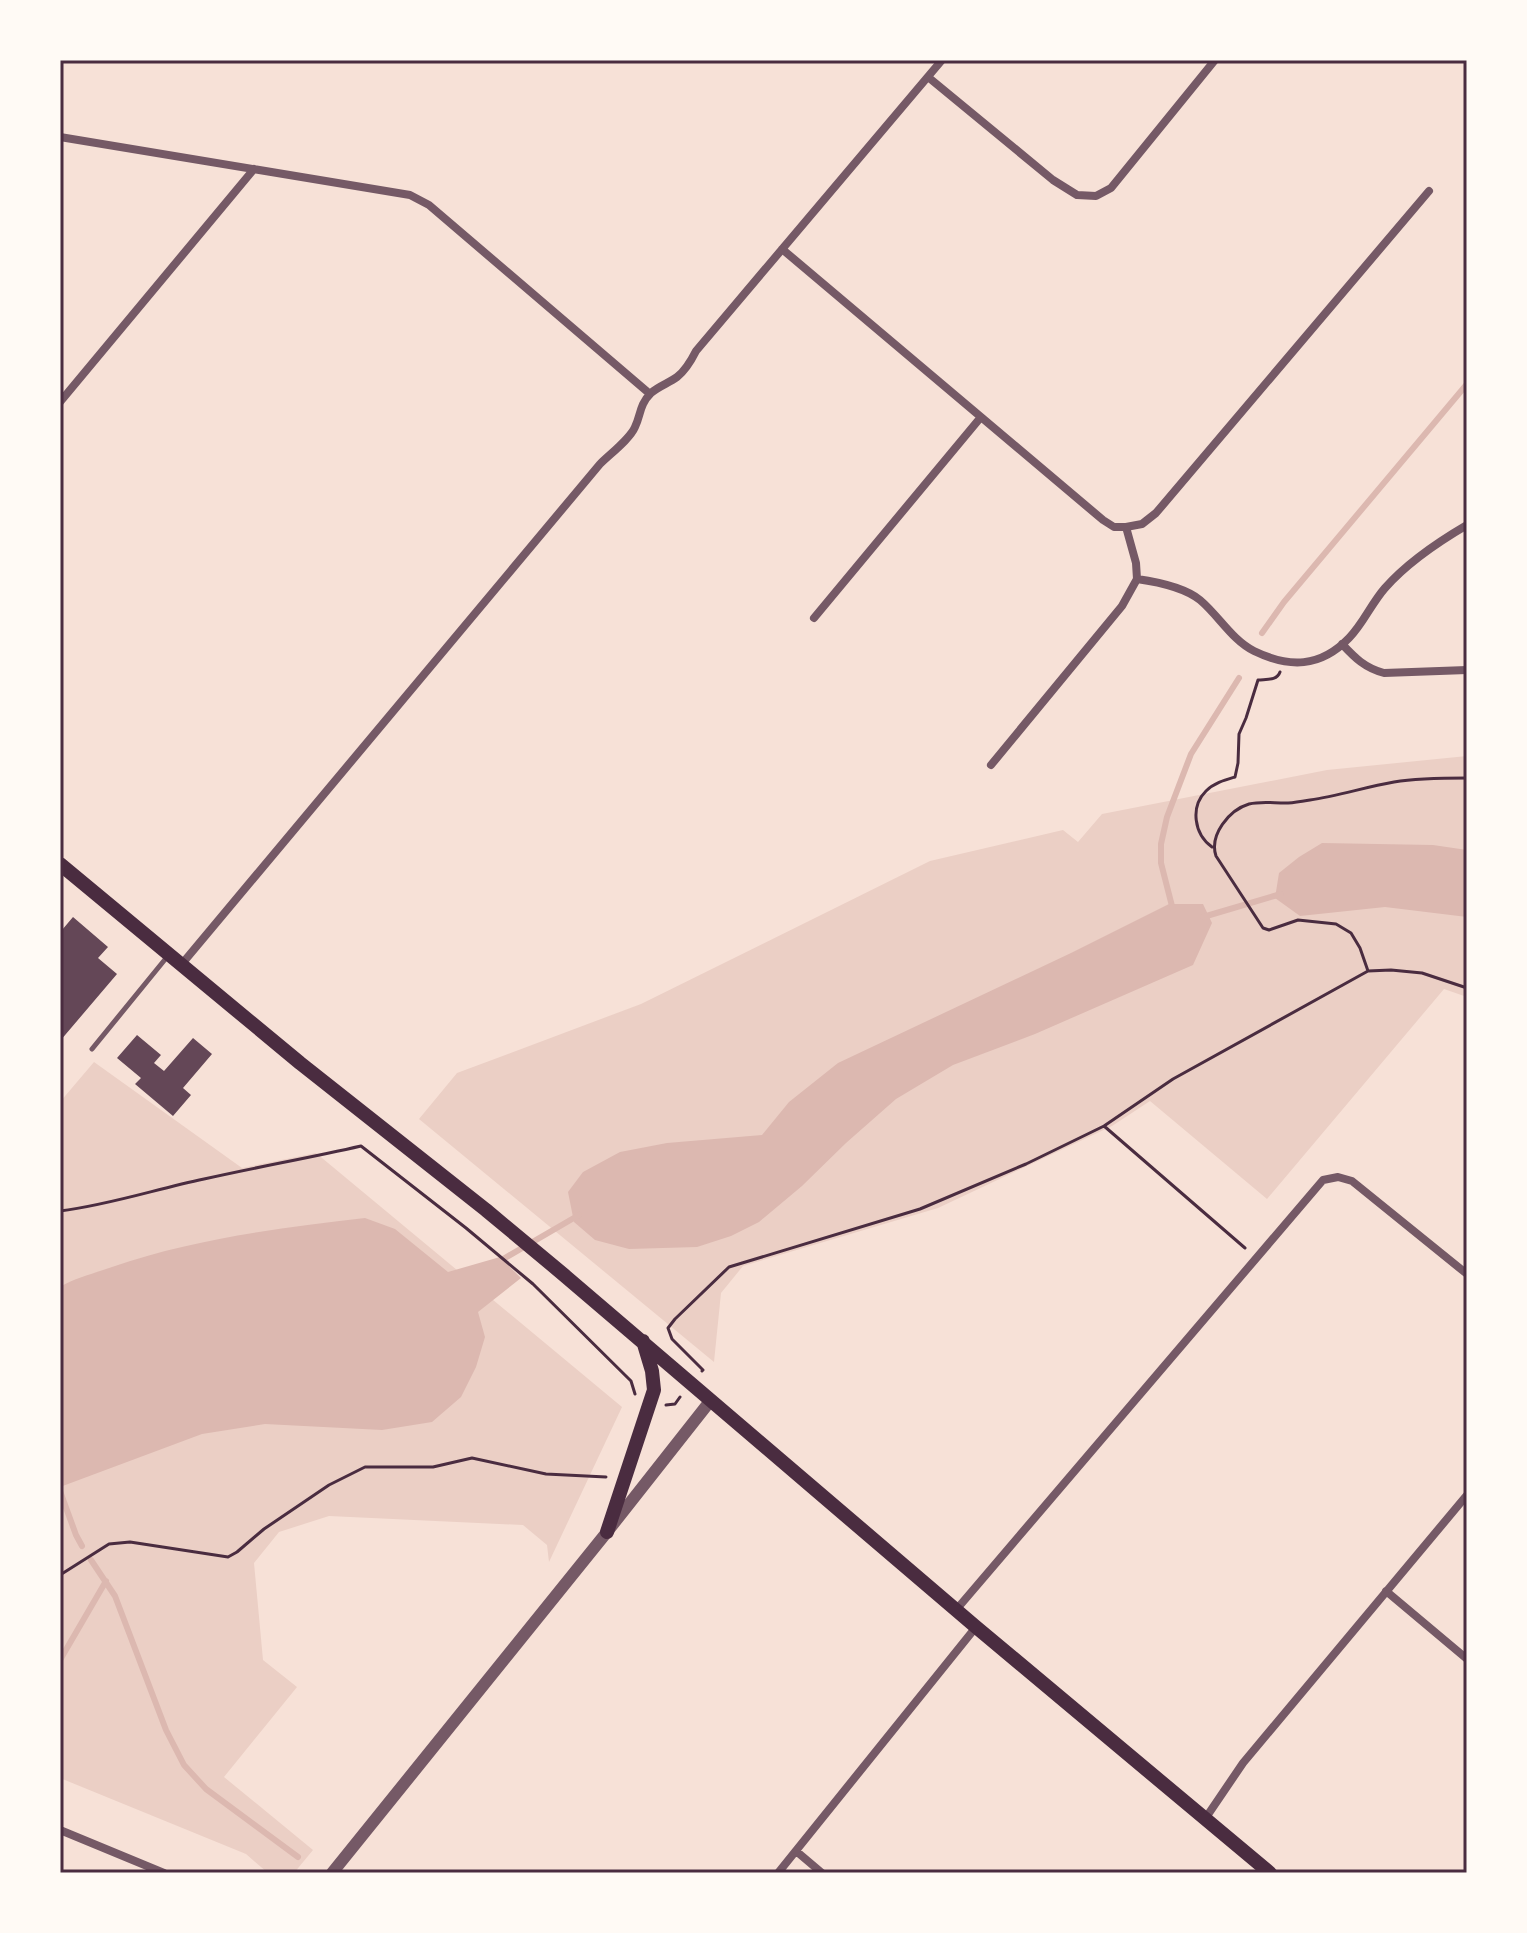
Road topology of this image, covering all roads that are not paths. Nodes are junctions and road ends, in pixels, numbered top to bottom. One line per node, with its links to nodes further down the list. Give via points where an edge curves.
1 (942, 60): 3 (street)
2 (1215, 60): 3 (street, via 1111,188 1096,196 1077,195 1053,180)
3 (928, 77): 7 (street)
4 (60, 137): 5 (street)
5 (254, 169): 8 (street, via 410,195 429,205); 9 (street)
6 (1429, 191): 12 (street, via 1156,513 1142,524)
7 (782, 249): 8 (street, via 689,365); 10 (street)
8 (650, 394): 20 (street, via 629,436 600,464)
9 (60, 402)
10 (981, 417): 12 (street, via 1103,520); 14 (street)
11 (1467, 525): 15 (street, via 1398,574)
12 (1126, 527): 13 (street)
13 (1137, 579): 15 (street, via 1187,592 1243,644 1283,662 1324,657); 17 (street, via 1104,630)
14 (814, 618)
15 (1342, 644): 16 (street, via 1360,663 1384,673)
16 (1467, 670)
17 (991, 765)
18 (60, 864): 19 (main road)
19 (169, 956): 20 (main road); 21 (lane)
20 (181, 966): 23 (main road)
21 (92, 1049)
22 (1467, 1274): 28 (street, via 1352,1181 1323,1180)
23 (643, 1341): 24 (main road); 26 (main road, via 654,1390)
24 (711, 1400): 26 (street); 28 (main road)
25 (1467, 1495): 27 (street)
26 (607, 1532): 34 (street)
27 (1386, 1591): 30 (street); 31 (street, via 1243,1763)
28 (956, 1610): 29 (main road)
29 (976, 1627): 31 (main road); 33 (street)
30 (1467, 1659)
31 (1205, 1819): 38 (main road)
32 (60, 1830): 35 (street)
33 (796, 1851): 36 (street); 37 (street)
34 (339, 1871)
35 (164, 1873)
36 (778, 1873)
37 (822, 1873)
38 (1270, 1873)

